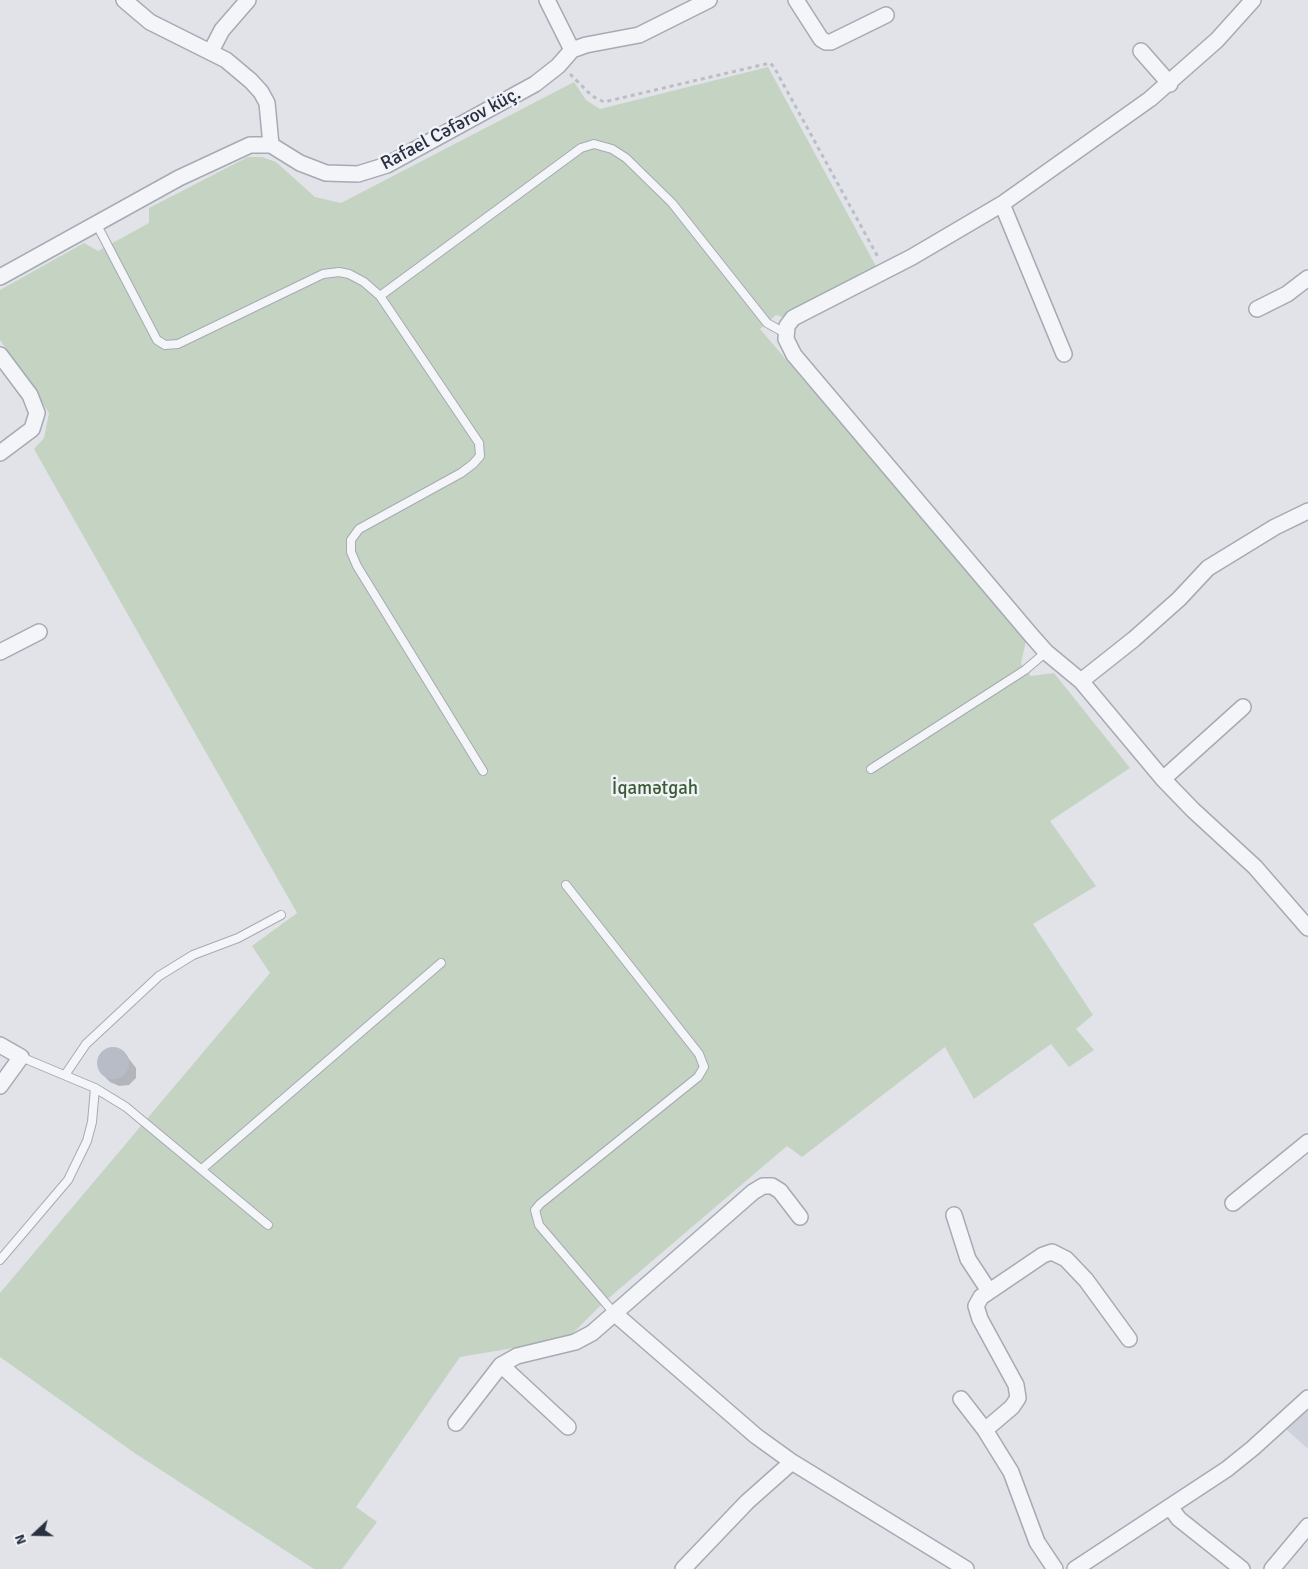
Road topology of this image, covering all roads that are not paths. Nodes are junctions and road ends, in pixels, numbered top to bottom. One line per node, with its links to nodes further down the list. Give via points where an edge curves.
1 (124, 0): 9 (street, via 158,27)
2 (248, 0): 9 (street, via 222,30)
3 (547, 0): 8 (street)
4 (709, 0): 8 (street, via 639,35)
5 (796, 0): 7 (street, via 826,42)
6 (1253, 0): 11 (street, via 1217,40)
7 (886, 15)
8 (572, 50): 12 (street, Rafael Cəfərov küç., via 535,84 373,171 341,175 316,171)
9 (211, 51): 12 (street, via 226,60 261,92 270,114)
10 (1141, 51): 11 (street)
11 (1170, 84): 13 (street)
12 (271, 145): 14 (street, via 239,149)
13 (1002, 204): 19 (street, via 885,271 793,318); 20 (street)
14 (97, 225): 15 (street); 17 (lane, via 157,340 165,345 178,344 323,274 349,274)
15 (0, 277)
16 (1308, 278): 18 (street)
17 (380, 296): 19 (lane, via 581,148 594,144 612,149 626,158 672,203 767,323); 30 (lane, via 479,442 480,456 460,473 359,529 351,540 352,552 357,566)
18 (1257, 309)
19 (785, 333): 26 (street, via 794,355)
20 (1064, 354)
21 (0, 355): 22 (street, via 30,395 37,413 32,429)
22 (0, 453)
23 (1308, 511): 27 (street, via 1208,568 1179,599)
24 (39, 632): 25 (street)
25 (0, 652)
26 (1046, 652): 27 (street); 29 (lane, via 1025,670)
27 (1081, 682): 31 (street)
28 (1243, 707): 31 (street)
29 (871, 769)
30 (483, 771)
31 (1164, 779): 34 (street, via 1254,867)
32 (566, 885): 49 (lane, via 699,1054 704,1067 698,1077 535,1210 539,1225)
33 (281, 915): 38 (lane, via 238,938 193,955 159,976 86,1044)
34 (1308, 928)
35 (441, 963): 42 (lane)
36 (0, 1045): 37 (street)
37 (21, 1057): 38 (lane); 39 (street)
38 (65, 1075): 40 (lane)
39 (0, 1086)
40 (95, 1088): 42 (lane, via 144,1120); 47 (lane, via 87,1141 68,1180)
41 (1308, 1142): 43 (street)
42 (202, 1169): 46 (lane)
43 (1233, 1203)
44 (954, 1215): 48 (street, via 968,1259)
45 (800, 1217): 49 (street, via 780,1191 772,1186 763,1186)
46 (268, 1225)
47 (0, 1260)
48 (989, 1291): 50 (street, via 1042,1255 1052,1252 1066,1259 1086,1280); 56 (street, via 980,1297 976,1306 1016,1385 1018,1398)
49 (614, 1313): 51 (street, via 580,1340 517,1356); 57 (street, via 756,1436)
50 (1129, 1339)
51 (501, 1365): 54 (street); 55 (street)
52 (1308, 1398): 58 (street, via 1246,1454)
53 (961, 1399): 56 (street)
54 (456, 1423)
55 (568, 1427)
56 (985, 1430): 62 (street, via 1011,1472 1038,1542)
57 (792, 1462): 60 (street, via 747,1502); 61 (street)
58 (1170, 1507): 63 (street); 64 (street, via 1179,1519)
59 (1308, 1526): 65 (street)
60 (683, 1569)
61 (966, 1569)
62 (1055, 1569)
63 (1075, 1569)
64 (1242, 1569)
65 (1272, 1569)

